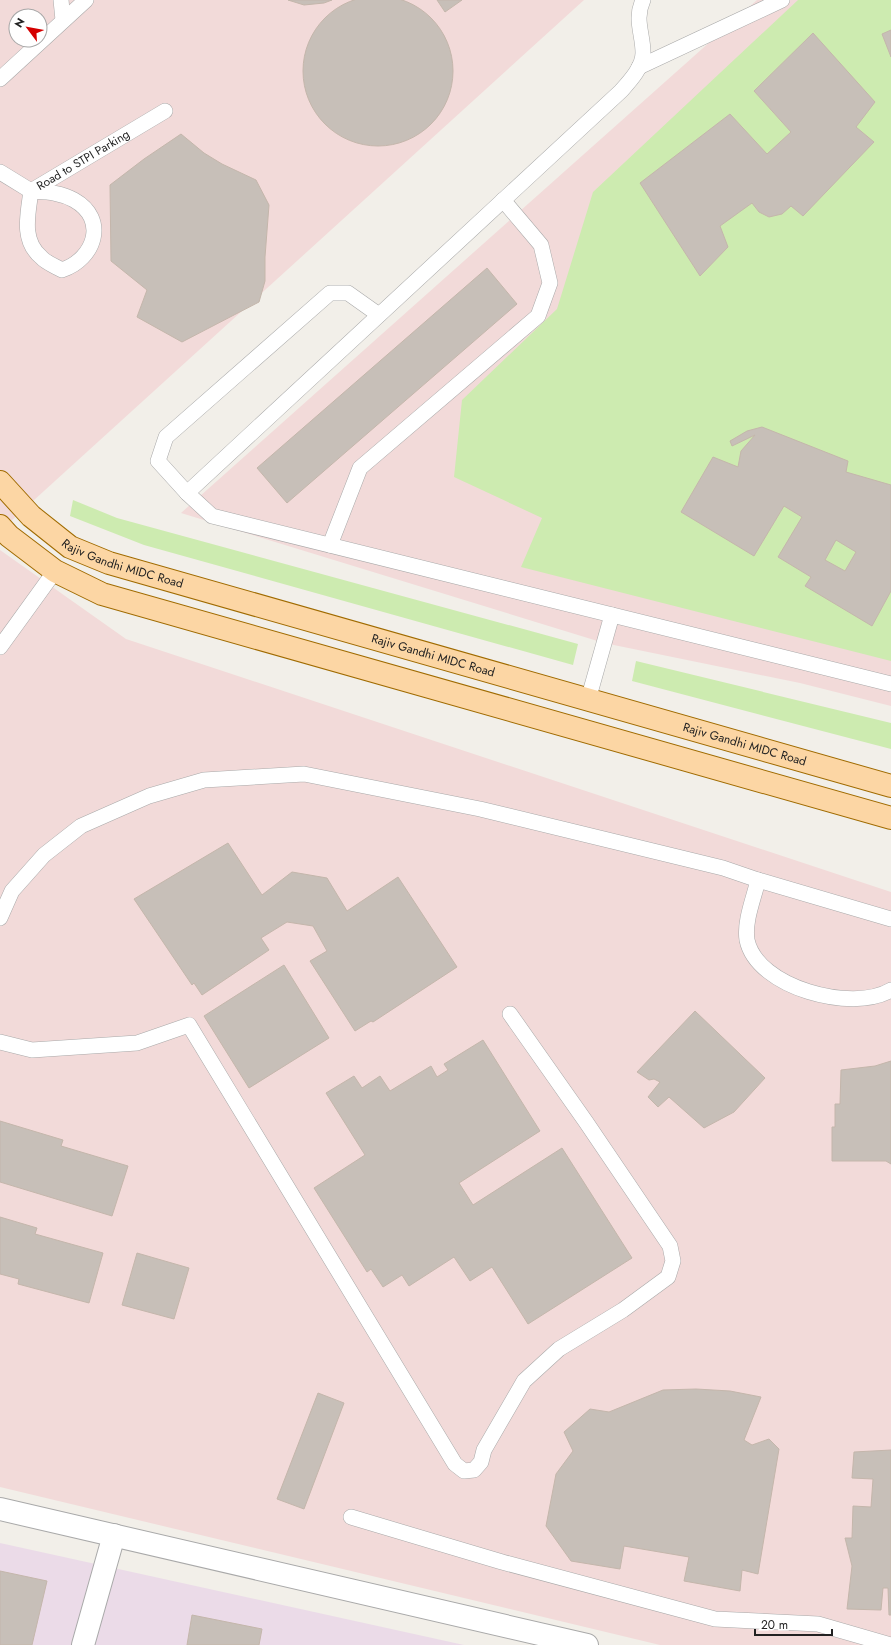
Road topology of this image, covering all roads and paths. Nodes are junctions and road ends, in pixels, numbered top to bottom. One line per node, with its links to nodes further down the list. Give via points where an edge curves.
1 (61, 0): 5 (lane)
2 (86, 0): 5 (lane)
3 (643, 0): 6 (lane, via 638,19 643,54)
4 (782, 0): 6 (lane)
5 (64, 20): 7 (lane)
6 (639, 67): 11 (lane, via 621,91)
7 (0, 80)
8 (165, 111): 10 (lane, Road to STPI Parking)
9 (0, 172): 10 (lane, Road to STPI Parking)
10 (32, 191): 10 (lane, via 27,220 30,245 41,258 62,270 73,266 91,247 95,232 89,213 75,200 61,193)
11 (503, 200): 12 (lane); 16 (lane, via 541,245 550,283 538,316 360,468)
12 (379, 315): 14 (lane); 14 (lane, via 348,293 330,293 166,437 158,461)
13 (0, 482): 21 (main road, Rajiv Gandhi MIDC Road, via 31,516 70,547 110,563)
14 (187, 493): 16 (lane, via 212,516)
15 (0, 526): 17 (main road)
16 (330, 545): 18 (lane)
17 (54, 571): 19 (lane); 23 (main road, via 102,594)
18 (612, 615): 20 (lane); 21 (lane)
19 (0, 647)
20 (891, 684)
21 (588, 700): 22 (main road, Rajiv Gandhi MIDC Road)
22 (891, 786)
23 (891, 818)
24 (758, 880): 25 (lane, via 723,868 480,809 304,774 204,780 149,796 81,826 44,855 12,891); 26 (lane); 27 (lane, via 747,926 747,940 762,965 772,975 790,984 834,997 868,998)
25 (0, 918)
26 (891, 919)
27 (891, 990)
28 (510, 1014): 29 (lane, via 670,1246 673,1262 668,1277 624,1310 559,1349 524,1381 484,1450 481,1462 474,1470 464,1471 455,1464 189,1025 137,1043 32,1050)
29 (0, 1042)
30 (0, 1509): 32 (street)
31 (351, 1517): 36 (lane, via 502,1562 715,1619 818,1624)
32 (114, 1534): 33 (street); 34 (street)
33 (562, 1642): 35 (street)
34 (83, 1645)
35 (587, 1645)
36 (891, 1645)

